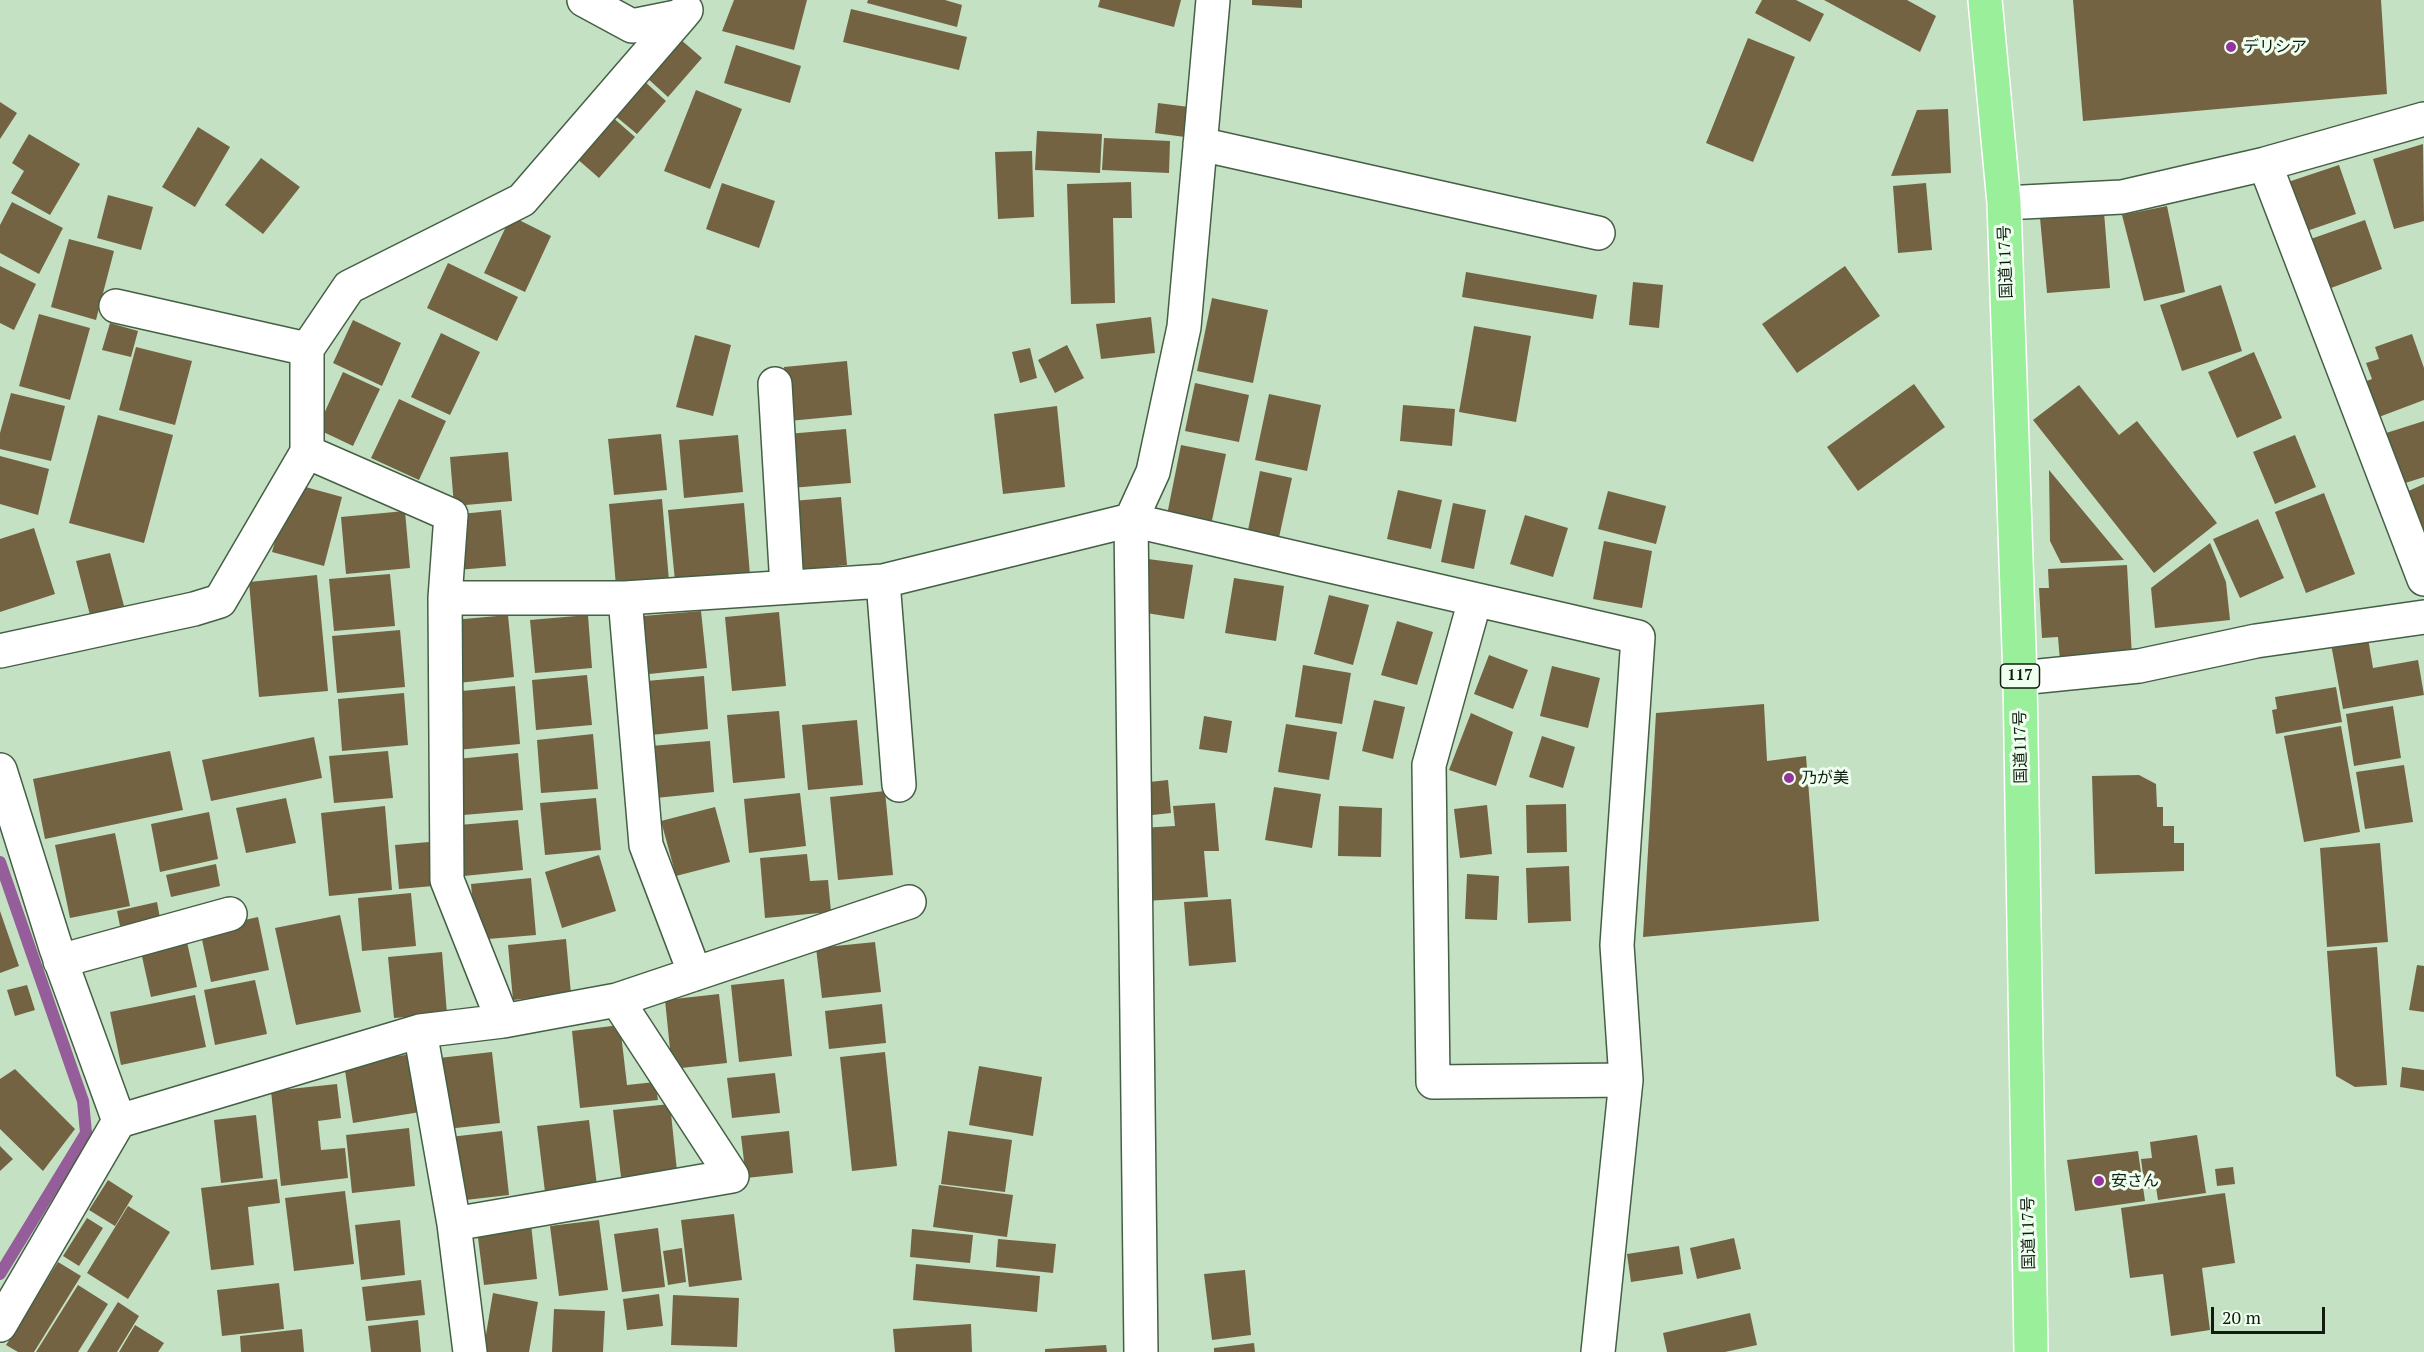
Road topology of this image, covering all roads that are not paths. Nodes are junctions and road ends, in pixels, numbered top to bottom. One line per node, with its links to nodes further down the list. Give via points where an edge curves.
1 (584, 0): 4 (street, via 632,26)
2 (1213, 0): 6 (street)
3 (1985, 0): 8 (highway, 国道117号 / 117)
4 (687, 8): 11 (street, via 522,200 349,287)
5 (2424, 119): 7 (street)
6 (1200, 144): 9 (street); 14 (street, via 1184,327 1153,472)
7 (2265, 164): 8 (street, via 2122,197); 15 (street)
8 (2004, 203): 23 (highway, 国道117号 / 117)
9 (1598, 233)
10 (116, 306): 11 (street)
11 (307, 349): 13 (street)
12 (775, 384): 17 (street)
13 (307, 452): 18 (street, via 451,515); 22 (street, via 220,601)
14 (1131, 520): 16 (street); 20 (street); 38 (street)
15 (2424, 579)
16 (883, 580): 17 (street); 25 (street)
17 (787, 587): 19 (street)
18 (445, 598): 19 (street); 31 (street, via 447,880)
19 (625, 598): 29 (street, via 646,845)
20 (1475, 600): 33 (street, via 1638,637 1617,945); 33 (street, via 1429,765 1433,1082)
21 (2424, 617): 23 (street, via 2256,641 2139,666)
22 (0, 651)
23 (2020, 678): 40 (highway, 国道117号 / 117)
24 (0, 770): 28 (street)
25 (899, 785)
26 (909, 902): 29 (street)
27 (230, 914): 28 (street)
28 (60, 961): 34 (street)
29 (695, 974): 30 (street)
30 (617, 1000): 31 (street); 35 (street, via 732,1176)
31 (502, 1021): 32 (street)
32 (420, 1031): 34 (street); 35 (street)
33 (1626, 1080): 39 (street)
34 (119, 1121): 36 (street)
35 (454, 1224): 37 (street)
36 (0, 1325)
37 (470, 1352)
38 (1141, 1352)
39 (1599, 1352)
40 (2031, 1352)

